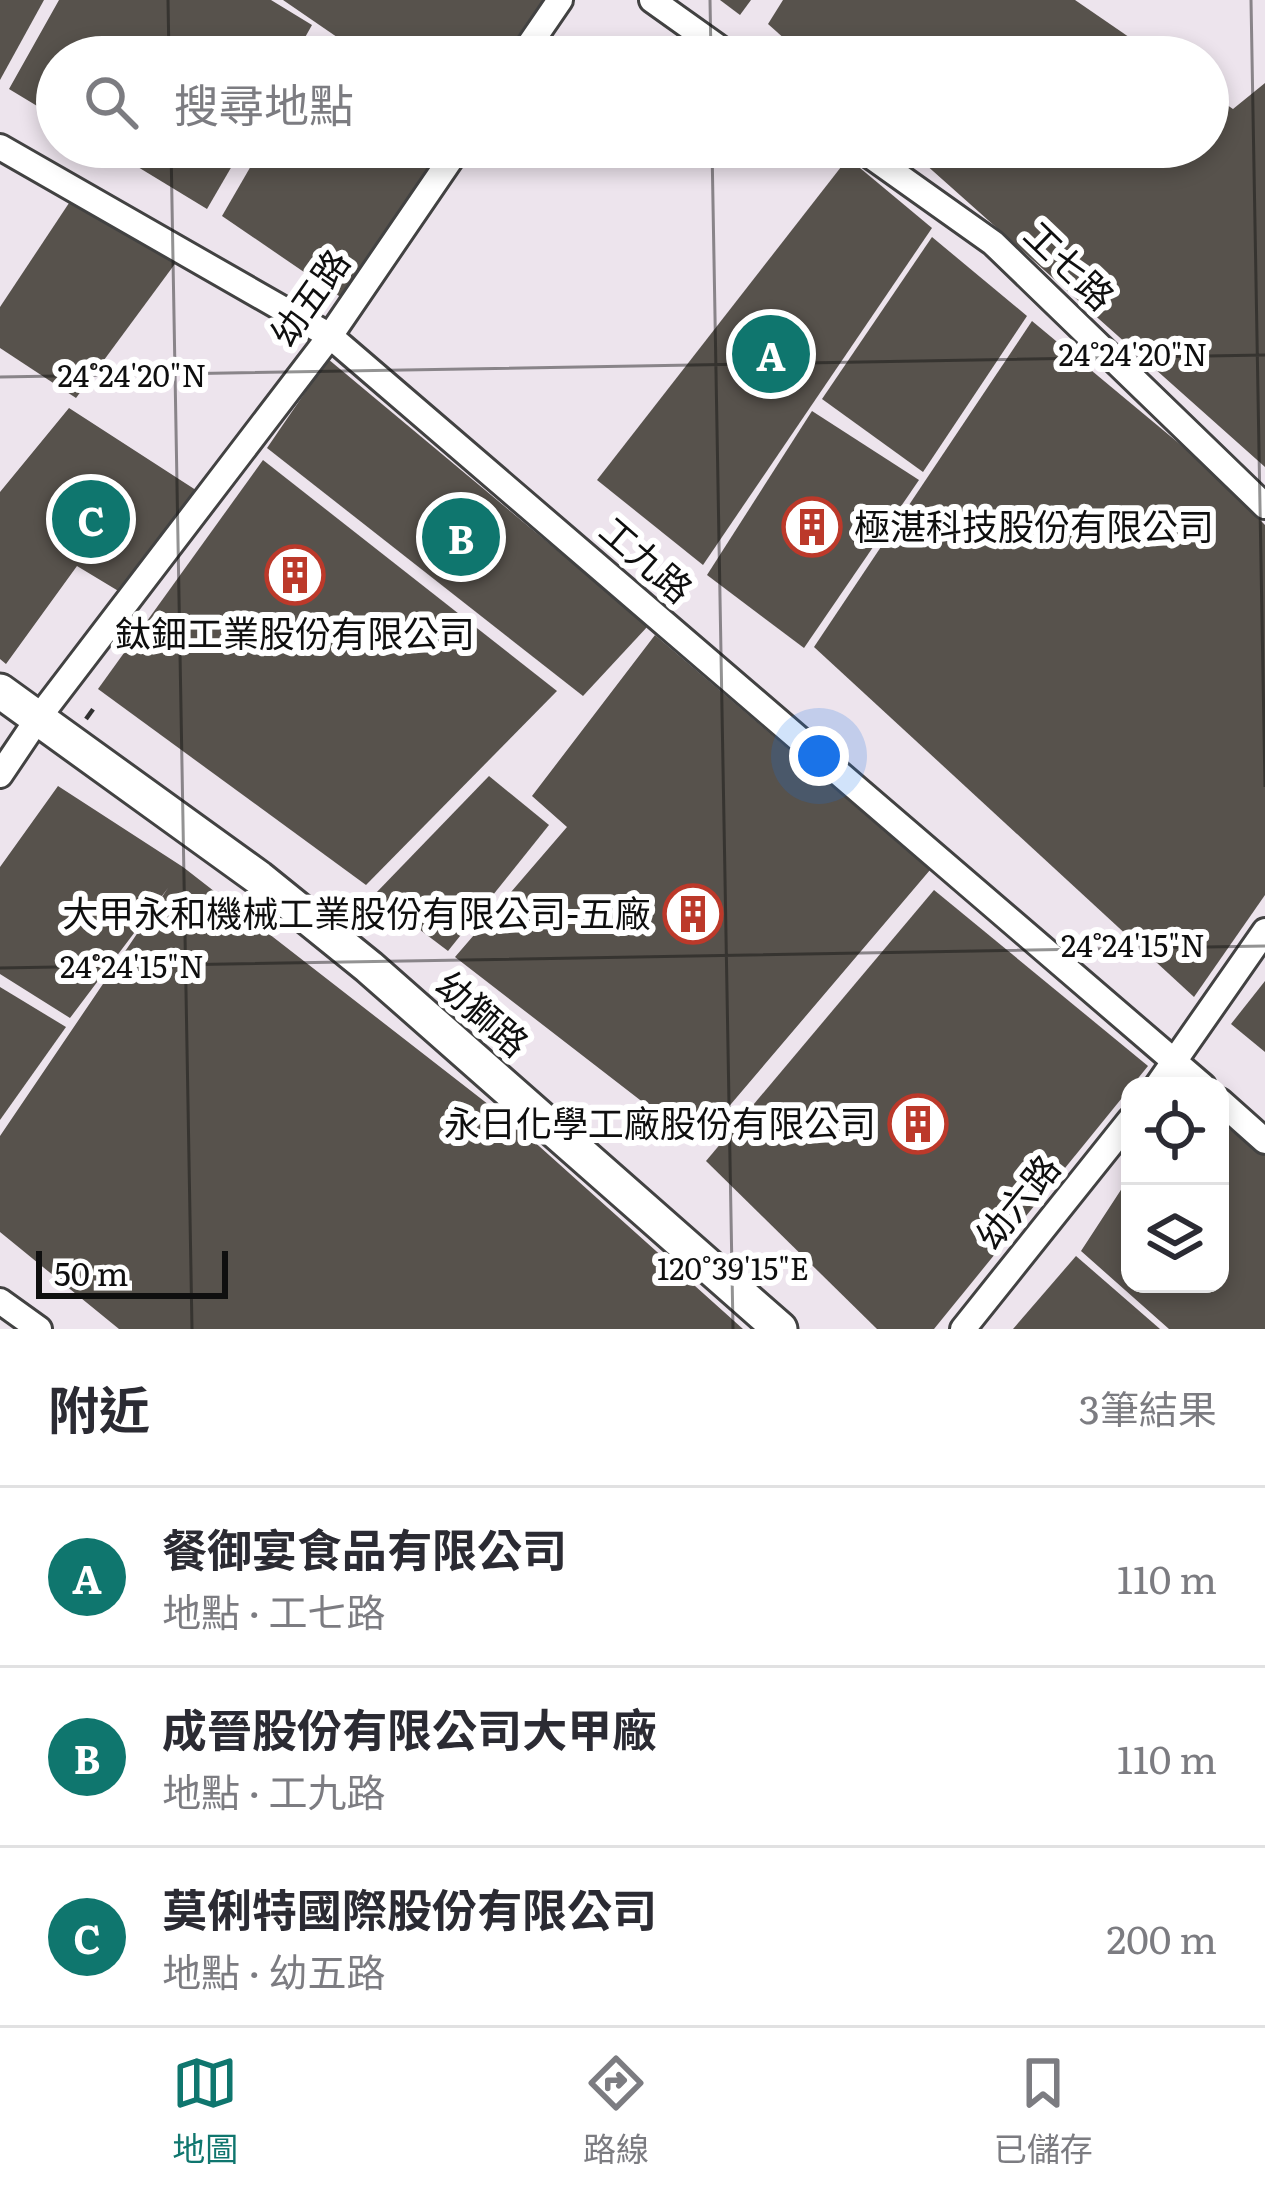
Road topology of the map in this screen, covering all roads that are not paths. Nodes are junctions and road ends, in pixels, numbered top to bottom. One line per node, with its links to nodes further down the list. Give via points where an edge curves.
1 (560, 0): 3 (street)
2 (652, 0): 4 (street)
3 (535, 36)
4 (703, 36)
5 (0, 147): 6 (street, 工九路)
6 (36, 168)
7 (37, 168): 10 (street, 工九路)
8 (445, 168): 10 (street, 幼五路)
9 (888, 168): 11 (street, 工七路, via 993,243)
10 (329, 336): 13 (street, 幼五路); 16 (street, 工九路)
11 (1265, 506)
12 (0, 691): 13 (street, 幼獅路)
13 (39, 717): 14 (street, 幼五路); 24 (street, 幼獅路, via 369,967)
14 (0, 775)
15 (1265, 931): 16 (street)
16 (1176, 1062): 17 (street); 18 (street, 工九路)
17 (1164, 1077)
18 (1193, 1077)
19 (1229, 1109): 21 (street)
20 (1121, 1131): 25 (street, 幼六路)
21 (1265, 1141)
22 (0, 1301): 23 (street)
23 (38, 1329)
24 (781, 1329)
25 (963, 1329)

